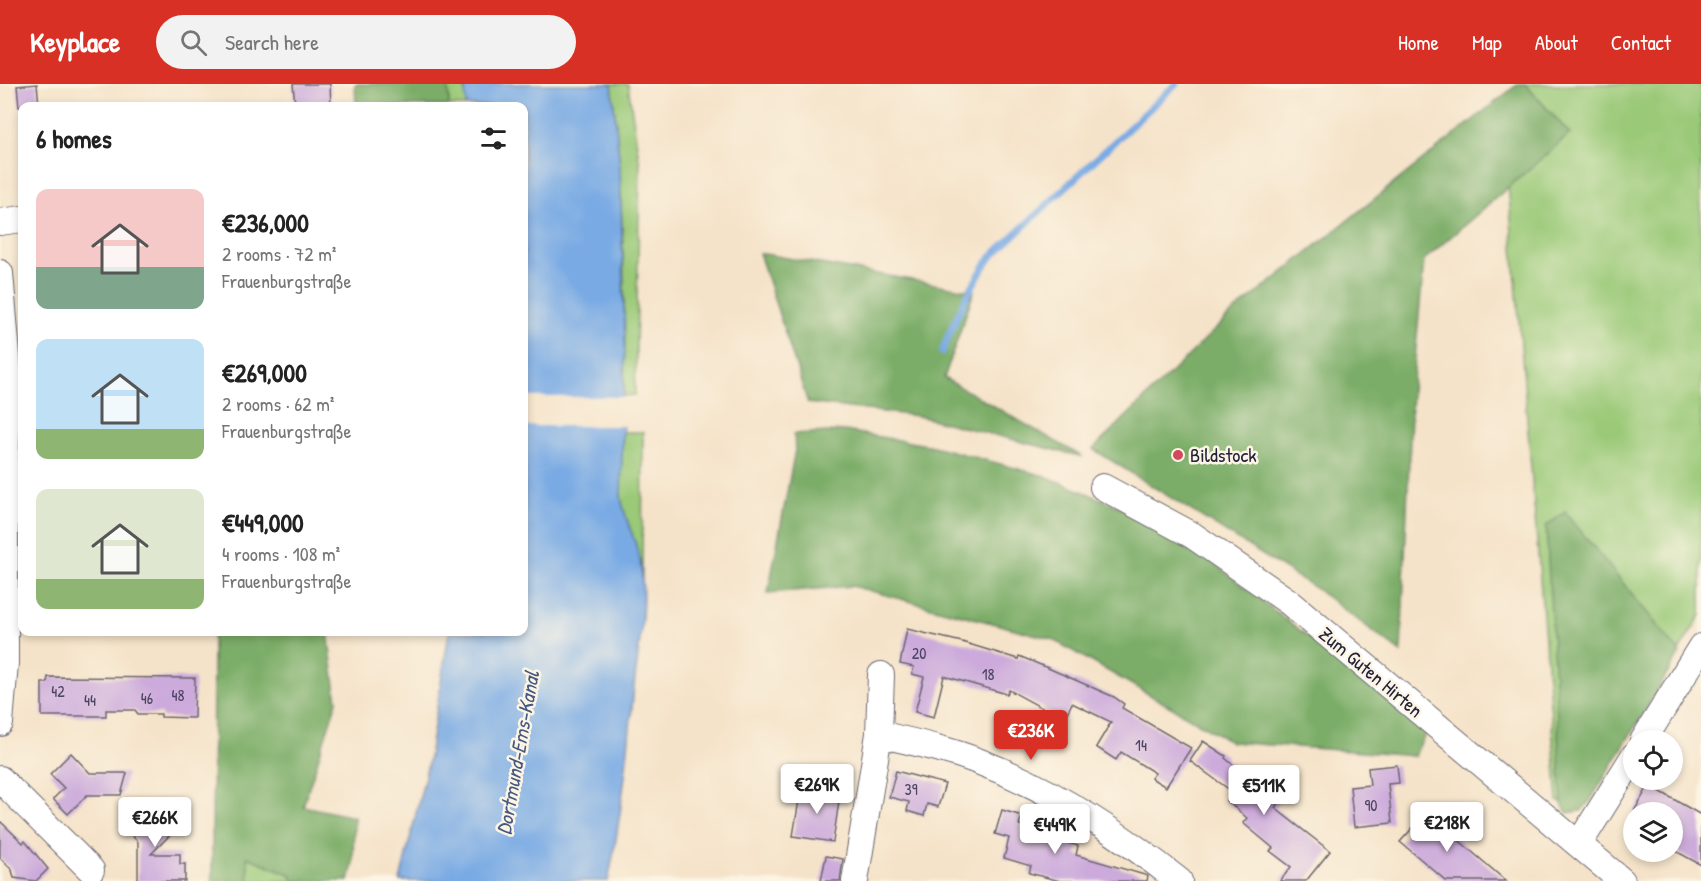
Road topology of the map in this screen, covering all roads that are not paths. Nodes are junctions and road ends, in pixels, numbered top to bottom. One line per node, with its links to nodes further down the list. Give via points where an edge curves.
1 (18, 220): 2 (street)
2 (0, 222)
3 (0, 273): 4 (street)
4 (10, 410): 8 (street, via 5,476 5,663)
5 (1103, 487): 13 (street, Zum Guten Hirten, via 1192,535 1289,602)
6 (1701, 647): 9 (street)
7 (881, 675): 10 (street)
8 (0, 723)
9 (1650, 730)
10 (879, 734): 15 (street, via 980,762 1050,794); 17 (street)
11 (1623, 774): 13 (street)
12 (0, 779): 14 (street)
13 (1579, 844): 16 (street, Zum Guten Hirten)
14 (91, 870)
15 (1148, 870): 18 (street)
16 (1601, 872): 19 (street, Zum Guten Hirten)
17 (855, 881)
18 (1179, 881)
19 (1622, 881)

